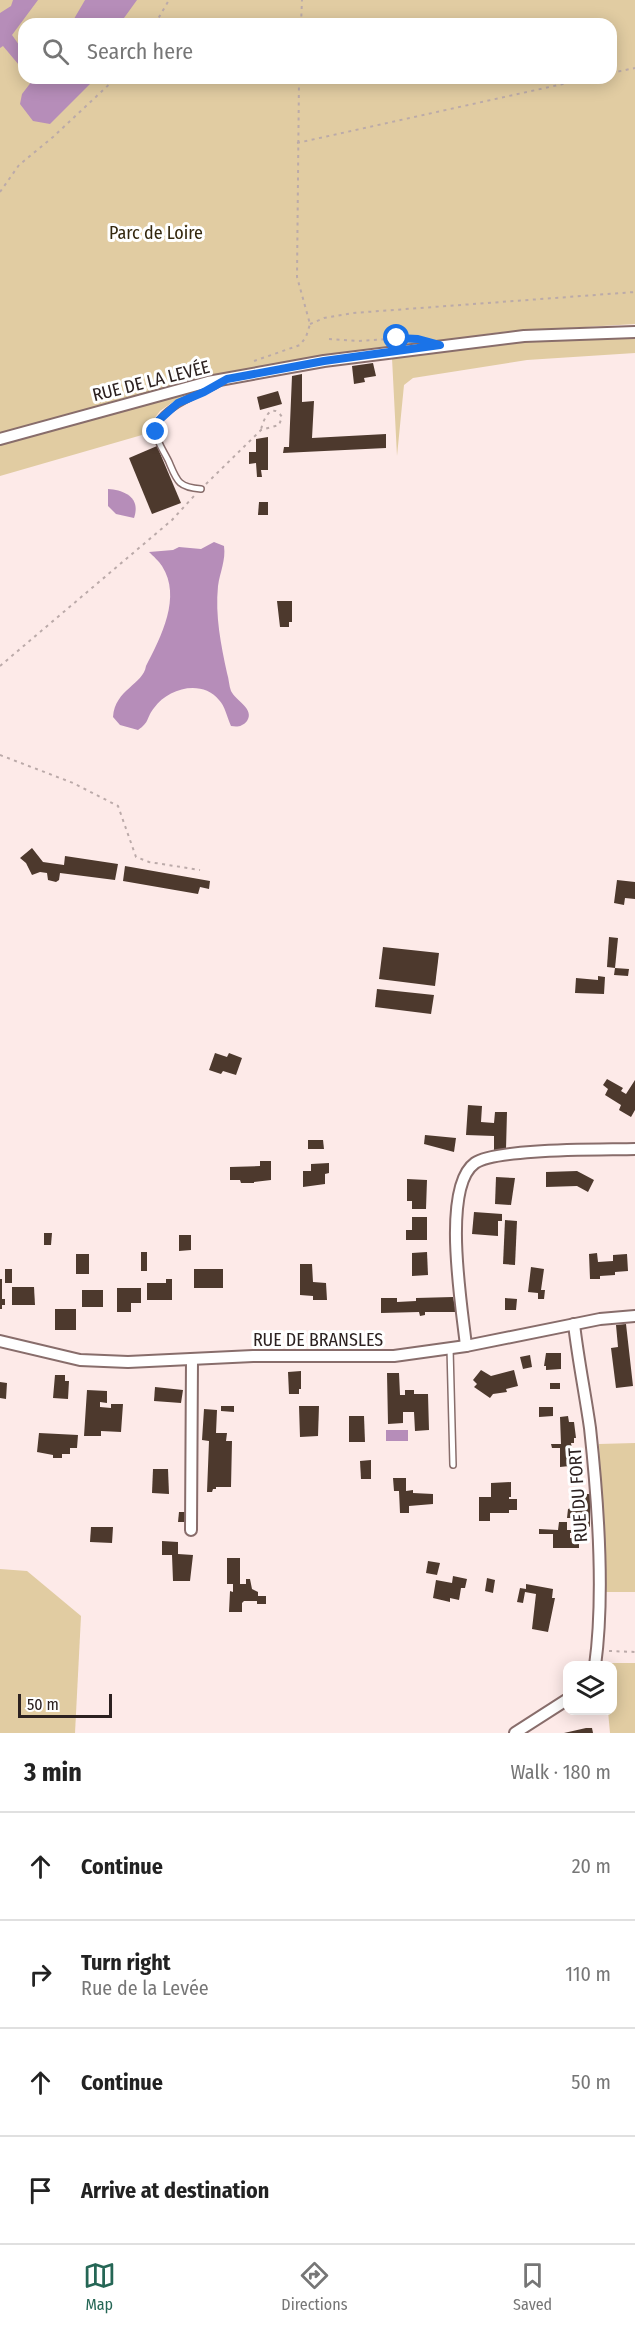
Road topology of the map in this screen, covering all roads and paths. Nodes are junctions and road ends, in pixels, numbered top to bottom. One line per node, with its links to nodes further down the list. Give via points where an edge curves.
1 (169, 0): 3 (path)
2 (302, 0): 4 (path)
3 (158, 18)
4 (301, 18)
5 (635, 68): 6 (path)
6 (617, 72)
7 (110, 84): 11 (path, via 19,165)
8 (299, 84): 10 (path)
9 (563, 84): 10 (path)
10 (297, 144): 13 (path, via 297,277)
11 (0, 192)
12 (635, 292): 13 (path, via 353,313)
13 (310, 324): 17 (path, via 300,345)
14 (635, 332): 18 (street, RUE DE LA LEVÉE, via 524,336 440,345)
15 (329, 339): 16 (path)
16 (408, 339)
17 (245, 363)
18 (227, 379): 20 (street, RUE DE LA LEVÉE, via 92,412); 21 (lane, via 178,403 158,421 156,432 178,482)
19 (261, 430): 19 (path, via 269,412 280,412 279,425); 21 (path)
20 (0, 440)
21 (201, 489): 22 (path, via 172,520)
22 (0, 666)
23 (0, 755): 24 (path, via 73,783 118,806 136,857)
24 (200, 870)
25 (635, 1149): 29 (street, via 489,1157 467,1170 456,1200 457,1265)
26 (635, 1316): 27 (street, RUE DE BRANSLES)
27 (574, 1324): 29 (street, RUE DE BRANSLES); 34 (street, RUE DU FORT, via 590,1429 597,1529)
28 (0, 1341): 31 (street, RUE DE BRANSLES, via 80,1360)
29 (466, 1346): 30 (street, RUE DE BRANSLES)
30 (450, 1348): 31 (street, RUE DE BRANSLES, via 394,1356); 32 (lane)
31 (192, 1359): 33 (street)
32 (453, 1465)
33 (191, 1530)
34 (597, 1650): 35 (path); 36 (street, RUE DU FORT)
35 (635, 1652)
36 (596, 1661)
37 (563, 1702): 38 (street)
38 (515, 1733)

